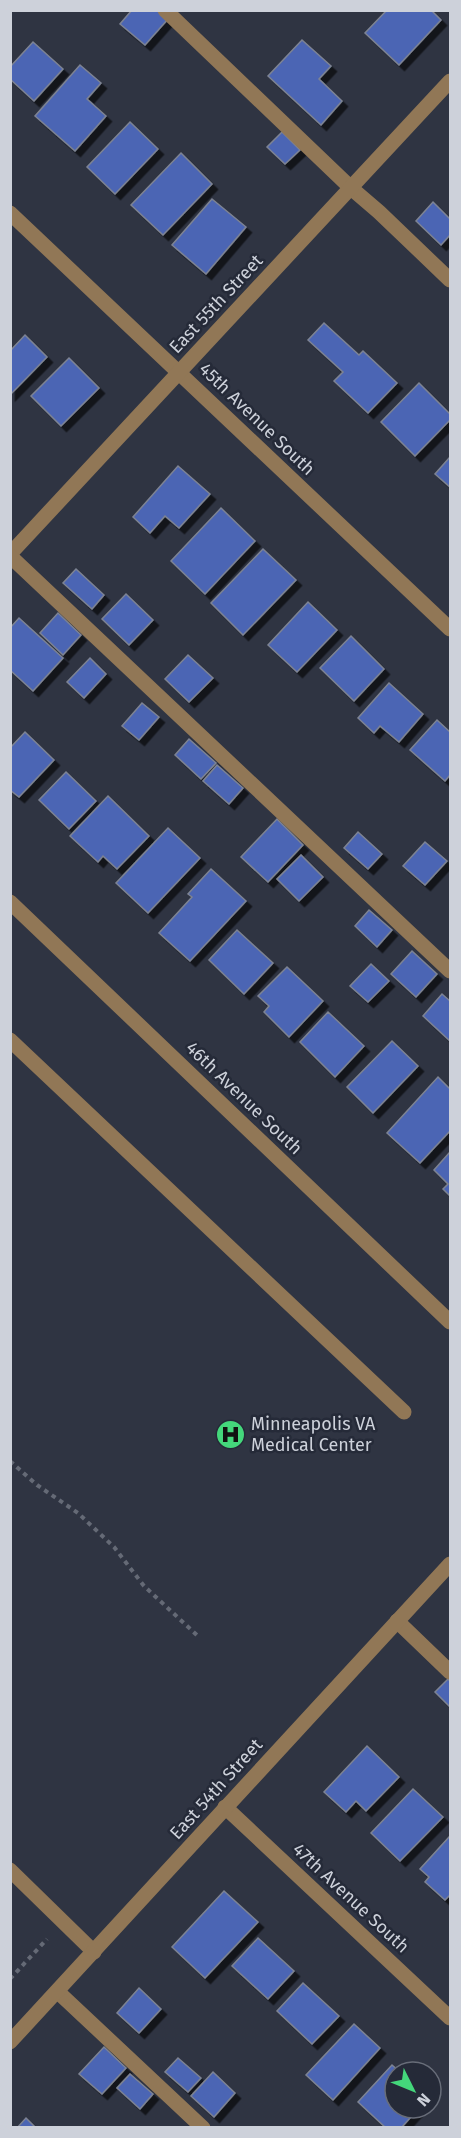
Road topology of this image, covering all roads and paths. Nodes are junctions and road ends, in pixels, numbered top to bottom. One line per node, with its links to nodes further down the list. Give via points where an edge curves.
1 (165, 10): 3 (street)
2 (450, 81): 3 (street, East 55th Street)
3 (351, 188): 5 (street); 6 (street, East 55th Street)
4 (10, 213): 6 (street, 45th Avenue South)
5 (450, 280)
6 (180, 371): 7 (street, East 55th Street); 8 (street, 45th Avenue South)
7 (10, 555): 10 (street)
8 (450, 628)
9 (10, 902): 12 (street, 46th Avenue South)
10 (450, 971)
11 (10, 1040): 13 (street)
12 (450, 1322)
13 (404, 1412)
14 (10, 1461): 17 (path, via 78,1513 114,1547 144,1586)
15 (450, 1564): 16 (street, East 54th Street)
16 (397, 1621): 18 (street); 19 (street, East 54th Street)
17 (200, 1638)
18 (450, 1672)
19 (225, 1807): 22 (street, East 54th Street); 25 (street, 47th Avenue South)
20 (10, 1870): 21 (street)
21 (64, 1921): 22 (street); 23 (path)
22 (94, 1952): 24 (street, East 54th Street)
23 (10, 1979)
24 (58, 1992): 26 (street, East 54th Street); 27 (street)
25 (450, 2019)
26 (10, 2042)
27 (203, 2127)

